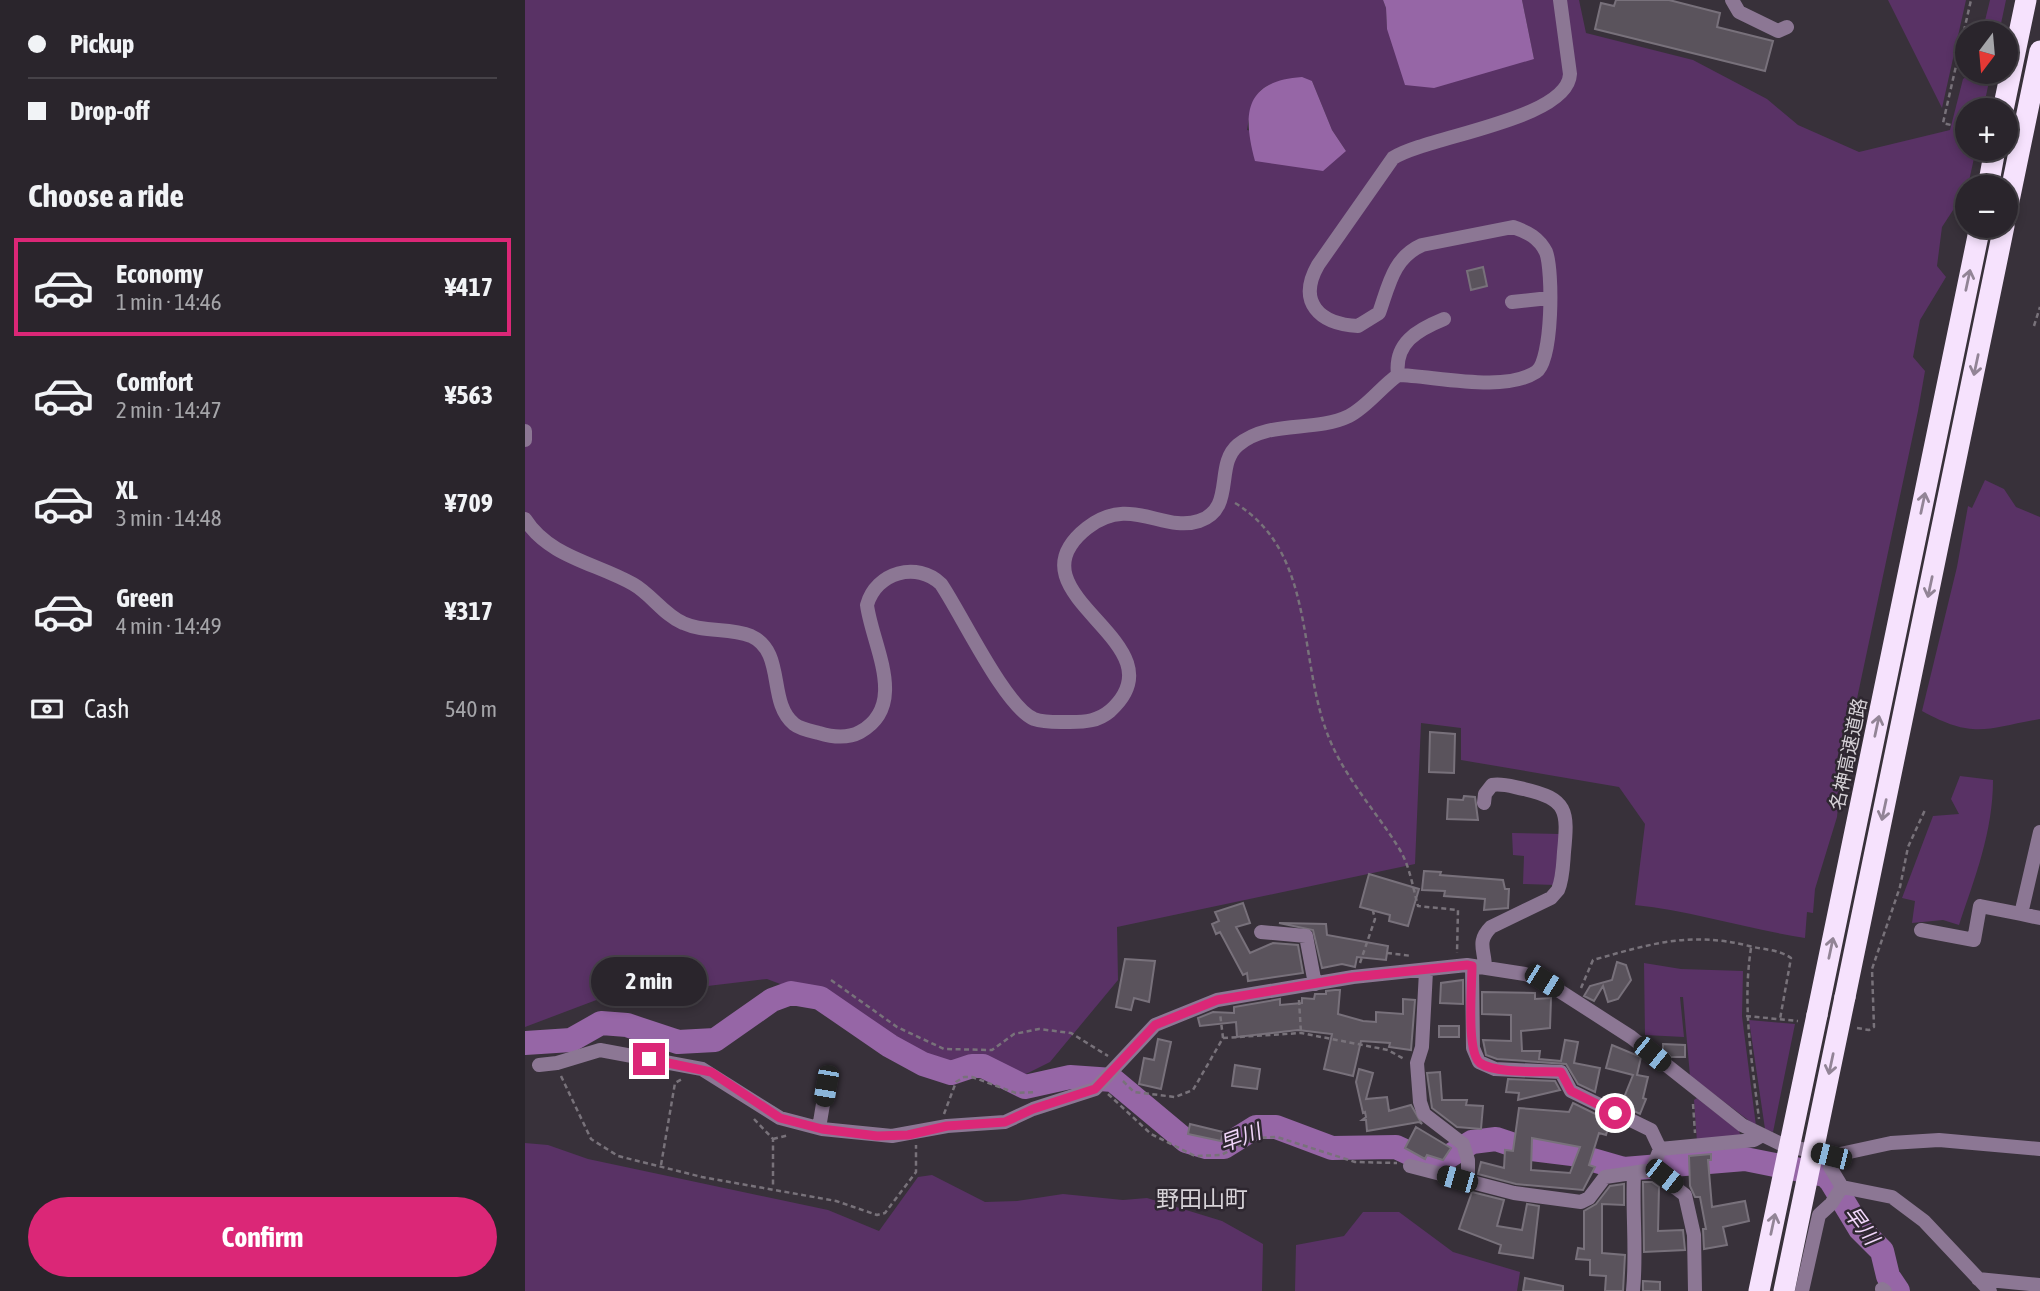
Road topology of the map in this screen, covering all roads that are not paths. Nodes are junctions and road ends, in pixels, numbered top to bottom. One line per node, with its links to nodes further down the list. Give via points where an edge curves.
1 (1560, 0): 10 (street, via 1570,74 1561,93 1526,113 1408,148 1393,158 1318,265 1308,293 1312,305 1331,321 1358,326 1380,313 1394,270 1411,250 1513,227 1539,241 1547,255)
2 (1732, 0): 4 (street, via 1738,12 1778,32)
3 (2026, 0): 6 (highway)
4 (1787, 27)
5 (2040, 51): 7 (highway)
6 (2006, 98)
7 (2014, 175)
8 (1978, 238): 41 (highway, 名神高速道路, one-way to 8, bridge)
9 (2002, 238): 42 (highway, one-way to 42, bridge)
10 (1549, 298): 11 (street); 13 (street, via 1548,350 1537,372 1503,381)
11 (1512, 302)
12 (1444, 318): 13 (street, via 1406,342 1396,359)
13 (1398, 375): 16 (street, via 1348,416 1262,431 1235,447 1227,464 1223,495 1209,517 1181,523 1132,513 1088,527 1070,548 1064,569 1072,593 1126,656 1129,673 1114,707 1087,722 1031,718 1013,701 941,584 917,570 897,573 870,595 868,613 886,686 883,704 868,726 842,737 797,726 787,718 780,701 770,655 753,637 683,623 635,585 548,543)
14 (525, 431): 15 (street)
15 (525, 440)
16 (525, 519)
17 (1484, 803): 23 (street, via 1492,785 1500,783 1544,793 1564,809 1567,821 1558,890 1551,898 1491,927 1484,934)
18 (2040, 832): 19 (street)
19 (2021, 914): 20 (street); 21 (street, via 1980,906 1974,940)
20 (2040, 918)
21 (1921, 930)
22 (1261, 933): 25 (street, via 1306,936)
23 (1478, 967): 24 (street); 29 (street, via 1534,978 1573,1000 1631,1037); 32 (street, via 1472,1036 1479,1062 1495,1069 1561,1072 1571,1091 1651,1130)
24 (1426, 971): 25 (street); 35 (street, via 1417,1063 1420,1102 1424,1114 1464,1147)
25 (1315, 984): 28 (street, via 1217,1000 1155,1025 1097,1088 1005,1122 877,1136)
26 (539, 1065): 28 (street, via 600,1050 702,1069 768,1113)
27 (826, 1086): 28 (street)
28 (819, 1128)
29 (1761, 1136): 31 (street); 32 (street, via 1695,1146)
30 (2040, 1149): 31 (street, via 1939,1140 1891,1143)
31 (1831, 1156): 36 (street, via 1830,1167)
32 (1654, 1162): 34 (street); 40 (street, via 1685,1195 1694,1235)
33 (1410, 1166): 35 (street)
34 (1634, 1174): 35 (street, via 1605,1177 1581,1202 1514,1194); 39 (street)
35 (1468, 1180)
36 (1840, 1191): 37 (street, via 1892,1197 1924,1221); 43 (street, via 1819,1215)
37 (1978, 1279): 38 (street); 44 (street)
38 (2040, 1285)
39 (1633, 1291)
40 (1695, 1291)
41 (1759, 1291)
42 (1784, 1291)
43 (1802, 1291)
44 (1990, 1291)

